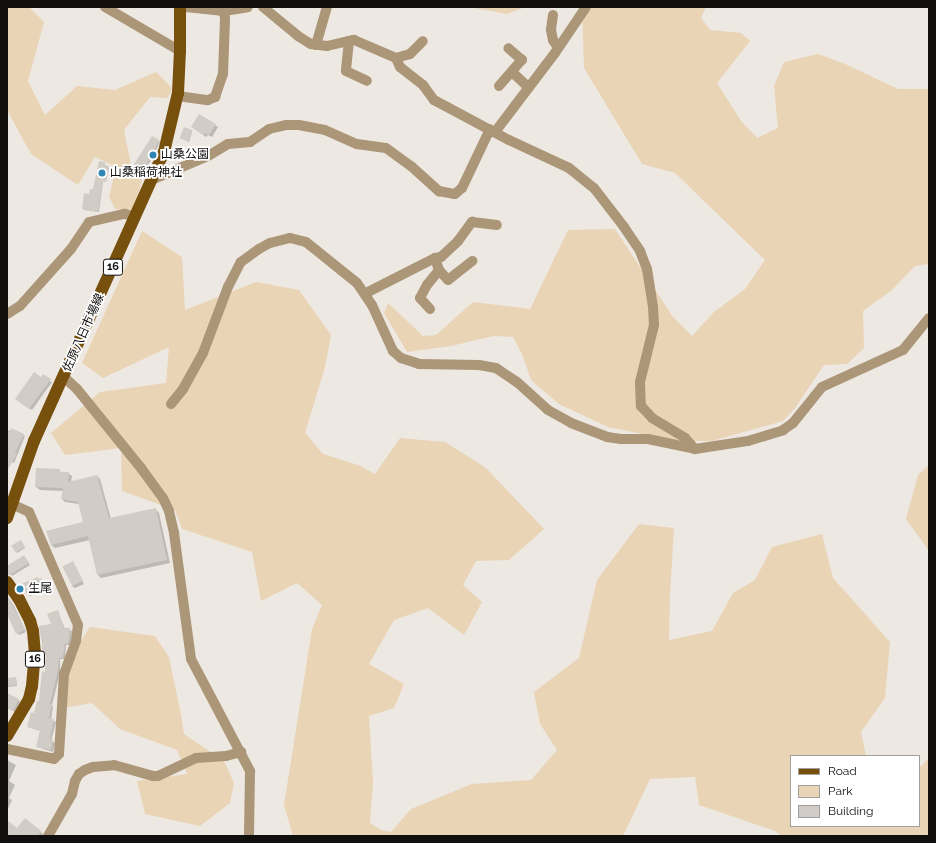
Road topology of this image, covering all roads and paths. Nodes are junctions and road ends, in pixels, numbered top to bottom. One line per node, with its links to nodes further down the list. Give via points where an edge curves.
1 (105, 7): 15 (street)
2 (180, 7): 15 (main road, 佐原八日市場線 / 16)
3 (186, 7): 8 (street)
4 (248, 7): 8 (street)
5 (263, 7): 12 (street, via 298,36)
6 (327, 7): 12 (street)
7 (586, 7): 14 (street)
8 (224, 11): 21 (street, via 223,74 215,97 208,100)
9 (553, 15): 14 (street, via 551,30)
10 (350, 41): 12 (street, via 327,46); 16 (street, via 354,40); 18 (street, via 346,71 355,81)
11 (423, 41): 16 (street, via 410,54)
12 (316, 45)
13 (508, 48): 17 (street, via 522,60)
14 (558, 48): 20 (street)
15 (180, 51): 21 (main road, 佐原八日市場線 / 16)
16 (396, 58): 22 (street, via 400,67 423,85 434,100)
17 (512, 72): 19 (street); 20 (street)
18 (367, 81)
19 (499, 86)
20 (529, 88): 22 (street)
21 (178, 96): 23 (main road, 佐原八日市場線 / 16, via 164,152)
22 (493, 131): 23 (street, via 462,188 455,194 439,191 386,148 357,144 325,130 299,125 269,129 250,142 228,144 208,156); 35 (street, via 570,168 594,188 640,251 647,269 654,307 654,325 640,382 641,406 652,418 685,438)
23 (154, 179): 24 (main road, 佐原八日市場線 / 16)
24 (136, 217): 31 (street, via 125,214 89,222 71,249 20,306); 33 (main road, 佐原八日市場線 / 16)
25 (497, 225): 26 (street, via 472,222 458,241 441,257)
26 (435, 258): 28 (street); 29 (street)
27 (472, 261): 28 (street, via 448,280)
28 (439, 270): 30 (street, via 420,298)
29 (366, 293): 34 (street, via 306,242 290,238 258,249 241,262 234,274 203,353 183,389); 35 (street, via 393,351 410,362 496,368 517,382 548,410 571,423 607,437 648,439)
30 (430, 309)
31 (7, 314)
32 (929, 318): 35 (street, via 903,350 822,387 793,423 783,430 748,441)
33 (64, 377): 36 (main road, 佐原八日市場線 / 16, via 34,441); 41 (street, via 141,468 169,510 191,659)
34 (170, 404)
35 (695, 449)
36 (12, 504): 37 (main road, 佐原八日市場線 / 16); 40 (street, via 29,512 78,625 76,641 64,674 59,754 54,759)
37 (7, 518)
38 (7, 582): 39 (main road, 16, via 30,621 35,652 29,699)
39 (7, 736)
40 (7, 749)
41 (241, 752): 42 (street, via 196,758 158,776 114,765 86,770 79,774 72,794); 43 (street, via 250,771)
42 (48, 836)
43 (249, 836)

